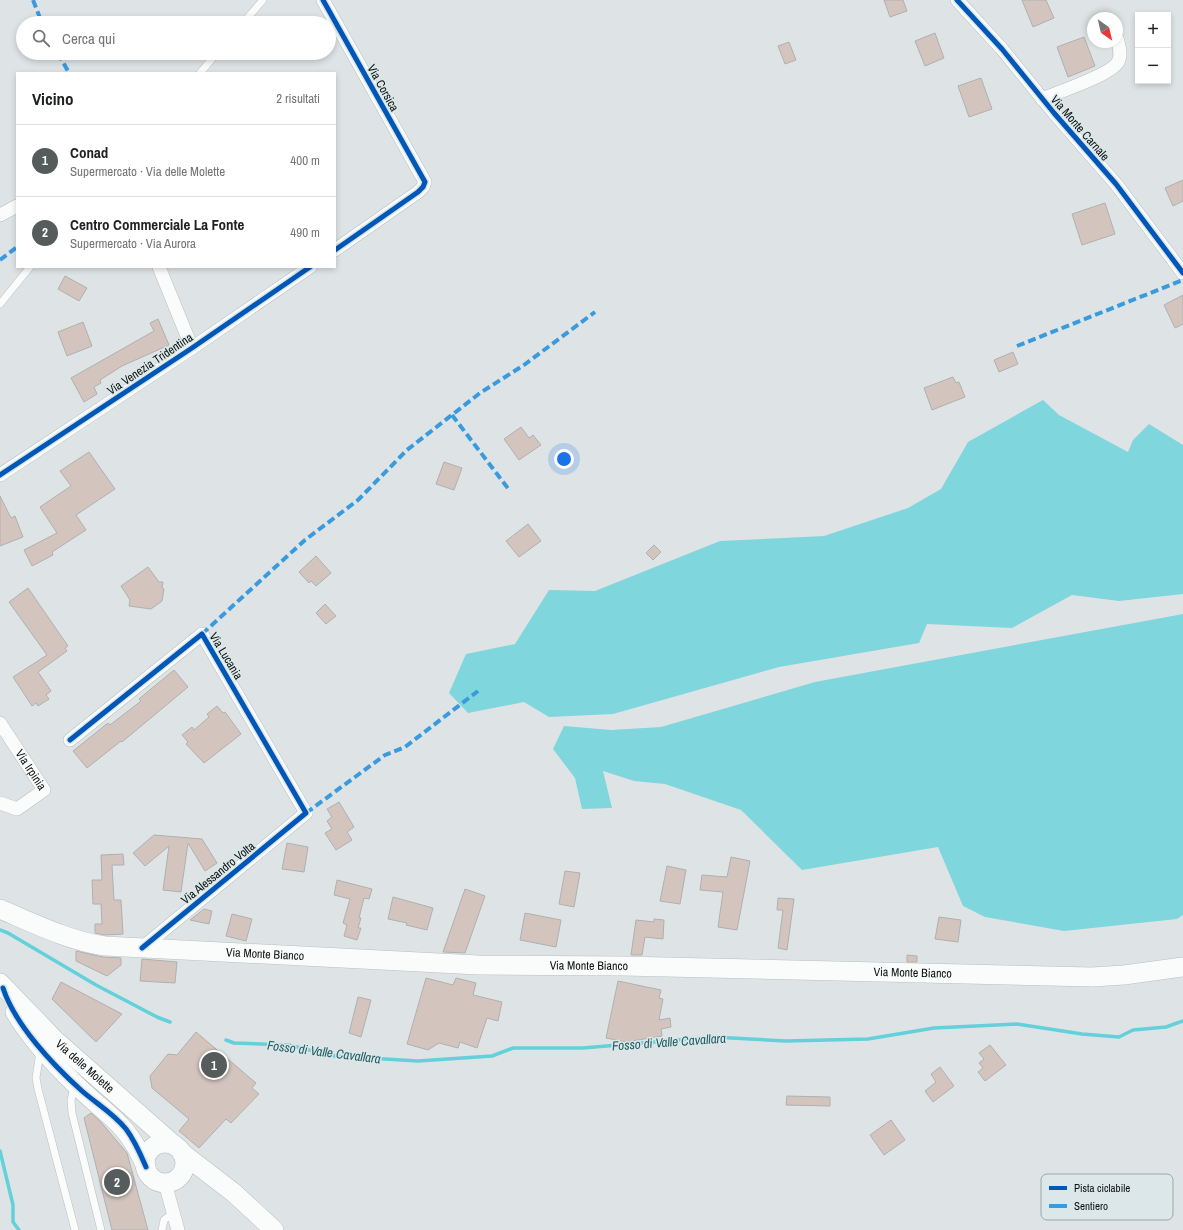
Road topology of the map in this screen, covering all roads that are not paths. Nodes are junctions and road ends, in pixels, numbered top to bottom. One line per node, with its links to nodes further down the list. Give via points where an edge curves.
1 (263, 0): 4 (lane)
2 (323, 0): 5 (street, Via Corsica)
3 (957, 0): 10 (street, Via Monte Carnale)
4 (249, 16)
5 (332, 16)
6 (336, 24): 13 (street, Via Corsica, via 424,178 424,185 418,192)
7 (1120, 48): 10 (street, via 1120,58 1111,70)
8 (211, 60): 9 (lane)
9 (201, 72)
10 (1042, 98): 17 (street, Via Monte Carnale, via 1116,184)
11 (16, 207): 12 (street)
12 (0, 215)
13 (336, 249)
14 (29, 268): 18 (lane)
15 (159, 268): 19 (street)
16 (309, 268): 19 (street, Via Venezia Tridentina)
17 (1183, 273)
18 (0, 304)
19 (192, 348): 20 (street, Via Venezia Tridentina)
20 (0, 475)
21 (0, 723): 23 (street, Via Irpinia, via 44,790 17,808)
22 (70, 740): 24 (street, Via Lucania, via 202,634)
23 (0, 803)
24 (306, 813): 26 (street, Via Alessandro Volta)
25 (0, 909): 26 (main road, Via Monte Bianco, via 83,941 98,945)
26 (142, 948): 27 (main road, Via Monte Bianco, via 478,965 1064,976 1124,975)
27 (1183, 967)
28 (2, 985): 29 (main road, via 15,1014); 31 (main road, Via delle Molette, via 55,1040)
29 (41, 1047): 30 (main road); 37 (lane, via 36,1078 38,1090)
30 (75, 1084): 32 (main road, via 122,1125 136,1145); 38 (lane, via 71,1101 72,1113)
31 (178, 1149): 32 (main road, via 162,1144 156,1146 147,1155); 33 (main road, Via delle Molette); 34 (main road, via 184,1159)
32 (146, 1167): 35 (main road, via 152,1178)
33 (206, 1171): 34 (main road); 41 (main road, Via delle Molette, via 243,1200)
34 (183, 1172): 35 (main road, via 175,1180)
35 (164, 1183): 36 (street)
36 (173, 1213): 39 (lane, via 164,1220); 40 (street)
37 (75, 1230)
38 (101, 1230)
39 (162, 1230)
40 (178, 1230)
41 (274, 1230)

